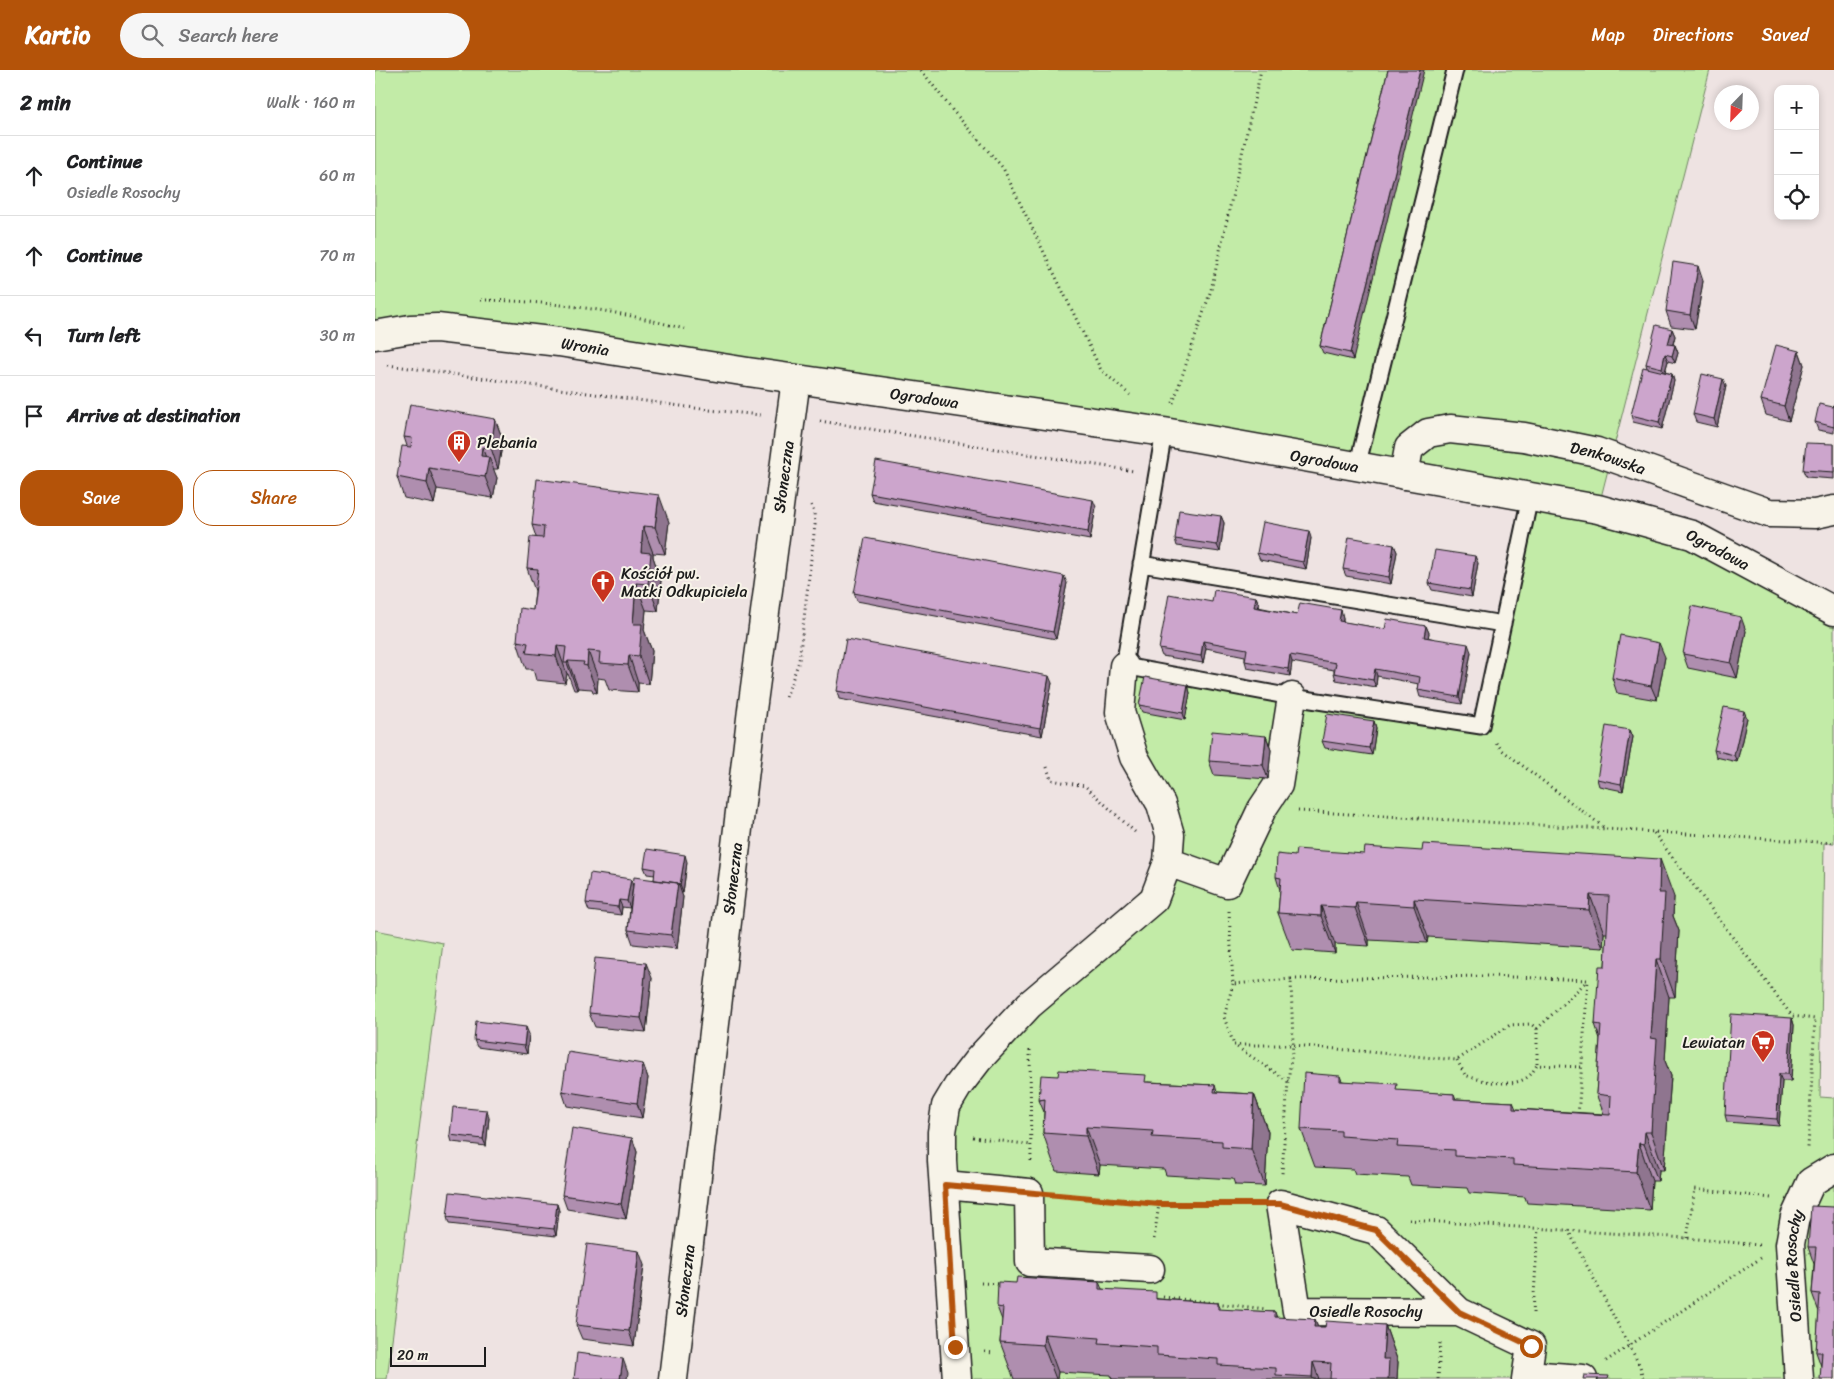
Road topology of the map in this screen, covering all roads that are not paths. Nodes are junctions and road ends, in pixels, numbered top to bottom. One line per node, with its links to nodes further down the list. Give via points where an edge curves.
1 (1455, 70): 5 (lane)
2 (375, 335): 3 (street, Wronia, via 437,328 559,342)
3 (795, 379): 4 (street, Ogrodowa); 20 (street, Słoneczna, via 752,710)
4 (1164, 432): 5 (street, Ogrodowa); 9 (lane)
5 (1357, 467): 6 (street, Ogrodowa)
6 (1404, 475): 7 (street, Ogrodowa); 8 (street, Denkowska, via 1409,448 1428,433 1450,429 1524,437 1597,452 1769,513 1815,514)
7 (1530, 496): 10 (street, Ogrodowa, via 1598,509 1692,535); 11 (lane)
8 (1834, 510)
9 (1141, 564): 11 (lane); 12 (lane)
10 (1834, 610)
11 (1503, 624): 13 (lane, via 1481,726)
12 (1124, 666): 13 (lane); 14 (street, via 1120,712 1134,757 1161,804 1171,835)
13 (1292, 697): 14 (street, via 1278,785 1261,809 1227,883)
14 (1168, 862): 16 (street, via 1154,899 1029,1005 958,1086 945,1106 942,1132)
15 (1834, 1168): 23 (street, Osiedle Rosochy, via 1811,1182 1795,1217 1790,1244)
16 (945, 1185): 17 (street, via 1029,1193 1030,1262); 21 (street)
17 (1150, 1269)
18 (1452, 1312): 18 (street, Osiedle Rosochy, via 1376,1230 1280,1204 1297,1310); 19 (street, Osiedle Rosochy, via 1531,1346)
19 (1526, 1377): 22 (street)
20 (673, 1379)
21 (957, 1379)
22 (1582, 1379)
23 (1799, 1379)

